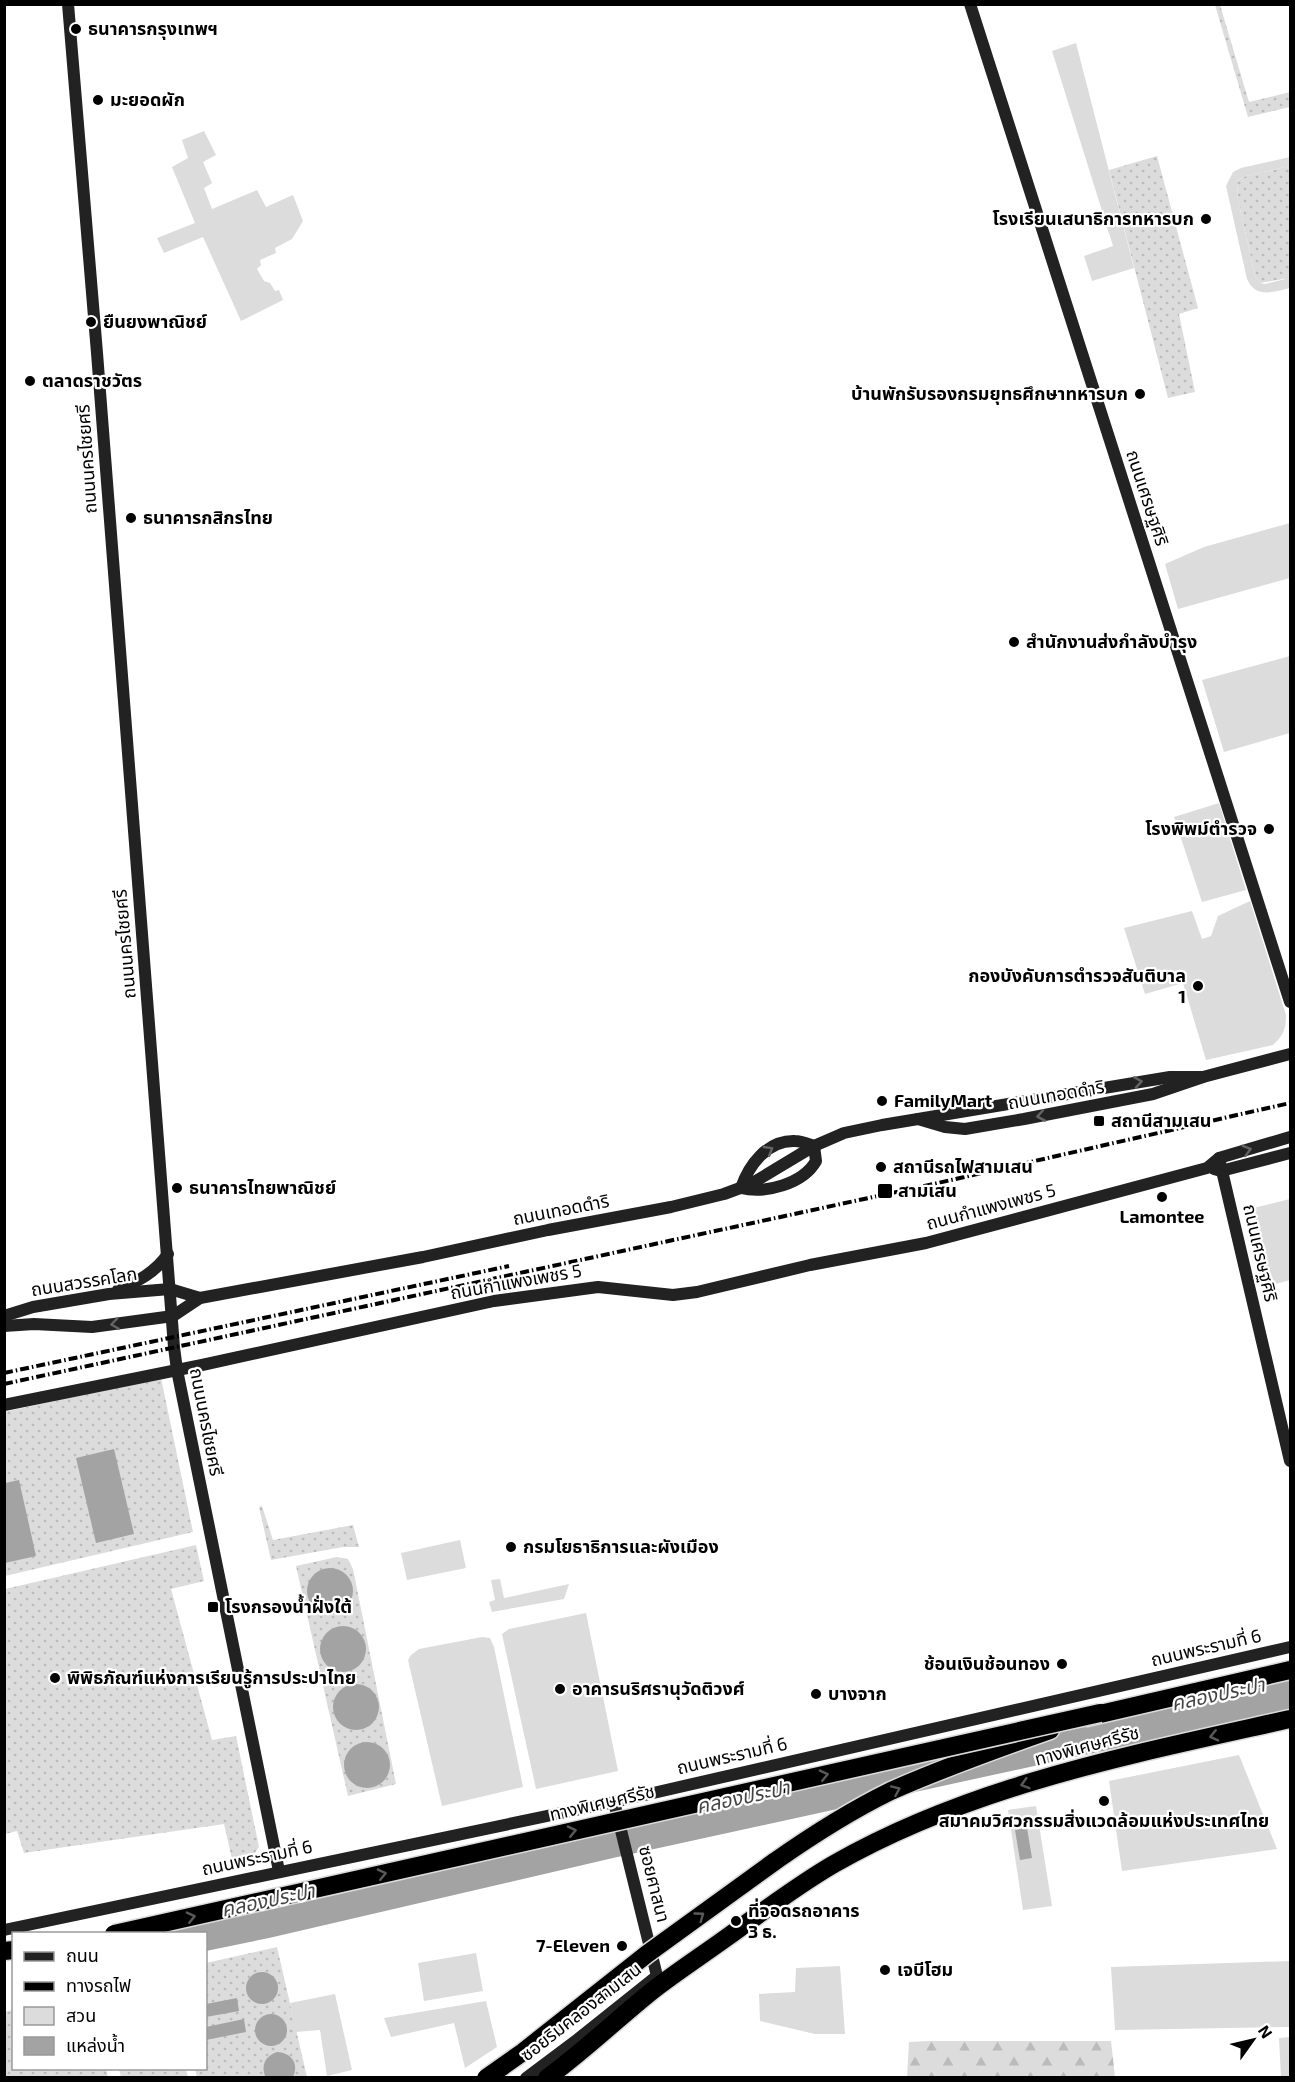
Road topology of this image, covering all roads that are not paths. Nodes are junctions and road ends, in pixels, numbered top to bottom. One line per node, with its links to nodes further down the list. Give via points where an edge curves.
1 (68, 4): 14 (street, ถนนนครไชยศรี)
2 (970, 4): 3 (street, ถนนเศรษฐศิริ)
3 (1290, 1002)
4 (1290, 1054): 5 (street, ถนนเทอดดำริ)
5 (1203, 1077): 6 (street, ถนนเทอดดำริ, one-way to 5, via 1170,1077); 6 (street, ถนนเทอดดำริ, one-way to 6, via 1153,1094 965,1129)
6 (914, 1118): 8 (street, ถนนเทอดดำริ, via 844,1133)
7 (1290, 1137): 10 (street, ถนนกำแพงเพชร 5, one-way to 7)
8 (814, 1146): 13 (street, ถนนเทอดดำริ); 13 (street, one-way to 8, via 750,1168 764,1152 795,1141); 13 (street, via 816,1161 800,1177 754,1191)
9 (1290, 1153): 12 (street, ถนนกำแพงเพชร 5)
10 (1219, 1158): 11 (street, ถนนกำแพงเพชร 5); 12 (street, ถนนเศรษฐศิริ)
11 (1207, 1168): 12 (street, ถนนกำแพงเพชร 5); 21 (street, ถนนกำแพงเพชร 5, via 926,1243 697,1292 673,1295 612,1287 580,1288 494,1301)
12 (1221, 1171): 23 (street, ถนนเศรษฐศิริ)
13 (741, 1188): 17 (street, ถนนเทอดดำริ, via 671,1207)
14 (168, 1254): 15 (street, ถนนนครไชยศรี); 16 (street, via 139,1281)
15 (170, 1289): 16 (street, ถนนสวรรคโลก); 17 (street, ถนนเทอดดำริ); 19 (street, ถนนนครไชยศรี)
16 (108, 1294): 18 (street, ถนนสวรรคโลก)
17 (200, 1298): 19 (street, ถนนเทอดดำริ)
18 (4, 1316)
19 (173, 1316): 20 (street, ถนนสวรรคโลก, one-way to 20, via 92,1327); 21 (street, ถนนนครไชยศรี)
20 (4, 1326)
21 (177, 1370): 22 (street, ถนนกำแพงเพชร 5); 29 (street, ถนนนครไชยศรี)
22 (4, 1405)
23 (1290, 1461)
24 (1290, 1647): 28 (street, ถนนพระรามที่ 6)
25 (1290, 1670): 26 (highway, ทางพิเศษศรีรัช)
26 (1100, 1713): 31 (highway, ทางพิเศษศรีรัช, one-way to 26, bridge); 33 (highway, ทางพิเศษศรีรัช, one-way to 26, bridge, via 647,1954 813,1835 890,1792)
27 (1290, 1719): 35 (highway, ทางพิเศษศรีรัช, one-way to 35, via 1101,1762 994,1793 879,1840 762,1912 653,1991)
28 (614, 1802): 29 (street, ถนนพระรามที่ 6); 32 (street, ซอยศาสนา)
29 (279, 1871): 30 (street, ถนนพระรามที่ 6)
30 (4, 1930)
31 (123, 1932)
32 (657, 1976): 34 (street, ซอยริมคลองสามเสน)
33 (486, 2078)
34 (526, 2078)
35 (547, 2078)

